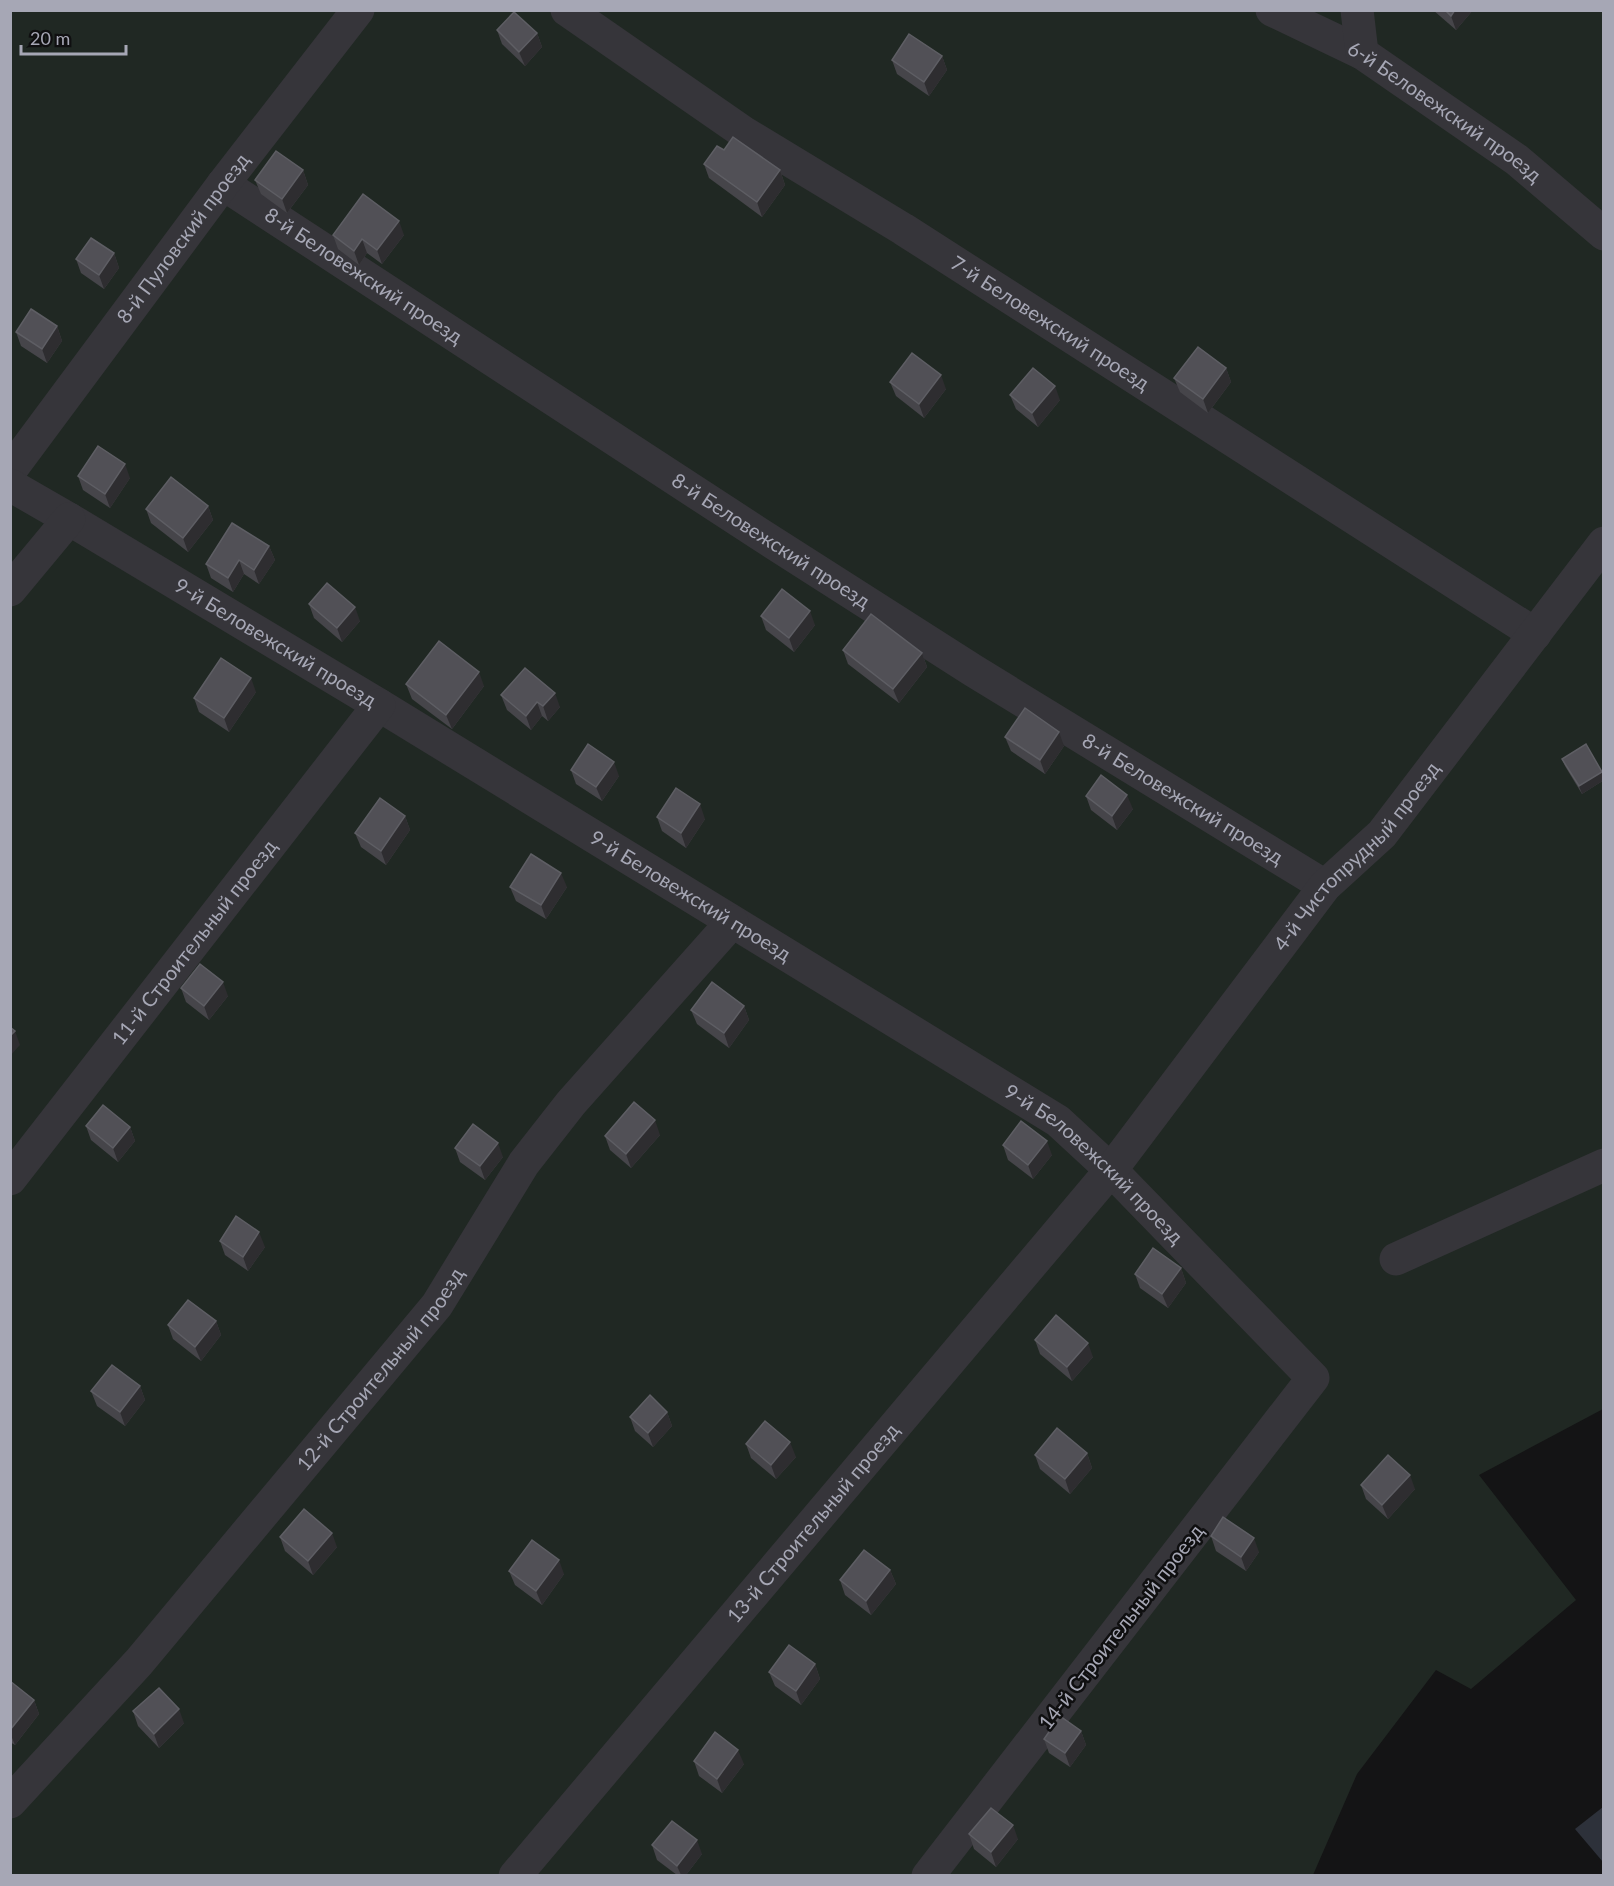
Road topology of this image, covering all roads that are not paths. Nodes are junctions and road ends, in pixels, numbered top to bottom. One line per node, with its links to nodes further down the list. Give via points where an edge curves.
1 (358, 10): 6 (lane, 8-й Пуловский проезд)
2 (567, 10): 13 (lane, 7-й Беловежский проезд, via 743,132 903,229)
3 (1272, 10): 5 (lane, 6-й Беловежский проезд)
4 (1357, 10): 5 (lane)
5 (1362, 53): 7 (lane, 6-й Беловежский проезд, via 1517,160)
6 (223, 184): 8 (lane, 8-й Пуловский проезд); 15 (lane, 8-й Беловежский проезд, via 974,671)
7 (1604, 234)
8 (10, 471)
9 (10, 485): 10 (lane, 9-й Беловежский проезд)
10 (69, 519): 12 (lane); 14 (lane, 9-й Беловежский проезд)
11 (1604, 543): 13 (lane, 4-й Чистопрудный проезд)
12 (10, 590)
13 (1535, 634): 15 (lane, 4-й Чистопрудный проезд, via 1382,834)
14 (379, 705): 16 (lane, 9-й Беловежский проезд); 19 (lane, 11-й Строительный проезд)
15 (1325, 886): 18 (lane, 4-й Чистопрудный проезд)
16 (732, 922): 18 (lane, 9-й Беловежский проезд, via 1058,1121); 22 (lane, 12-й Строительный проезд, via 571,1103 524,1162 437,1305 139,1662)
17 (1604, 1165): 20 (lane)
18 (1111, 1170): 21 (lane, 9-й Беловежский проезд); 23 (lane, 13-й Строительный проезд)
19 (10, 1179)
20 (1396, 1259)
21 (1313, 1378): 24 (lane, 14-й Строительный проезд)
22 (10, 1802)
23 (515, 1875)
24 (928, 1875)

